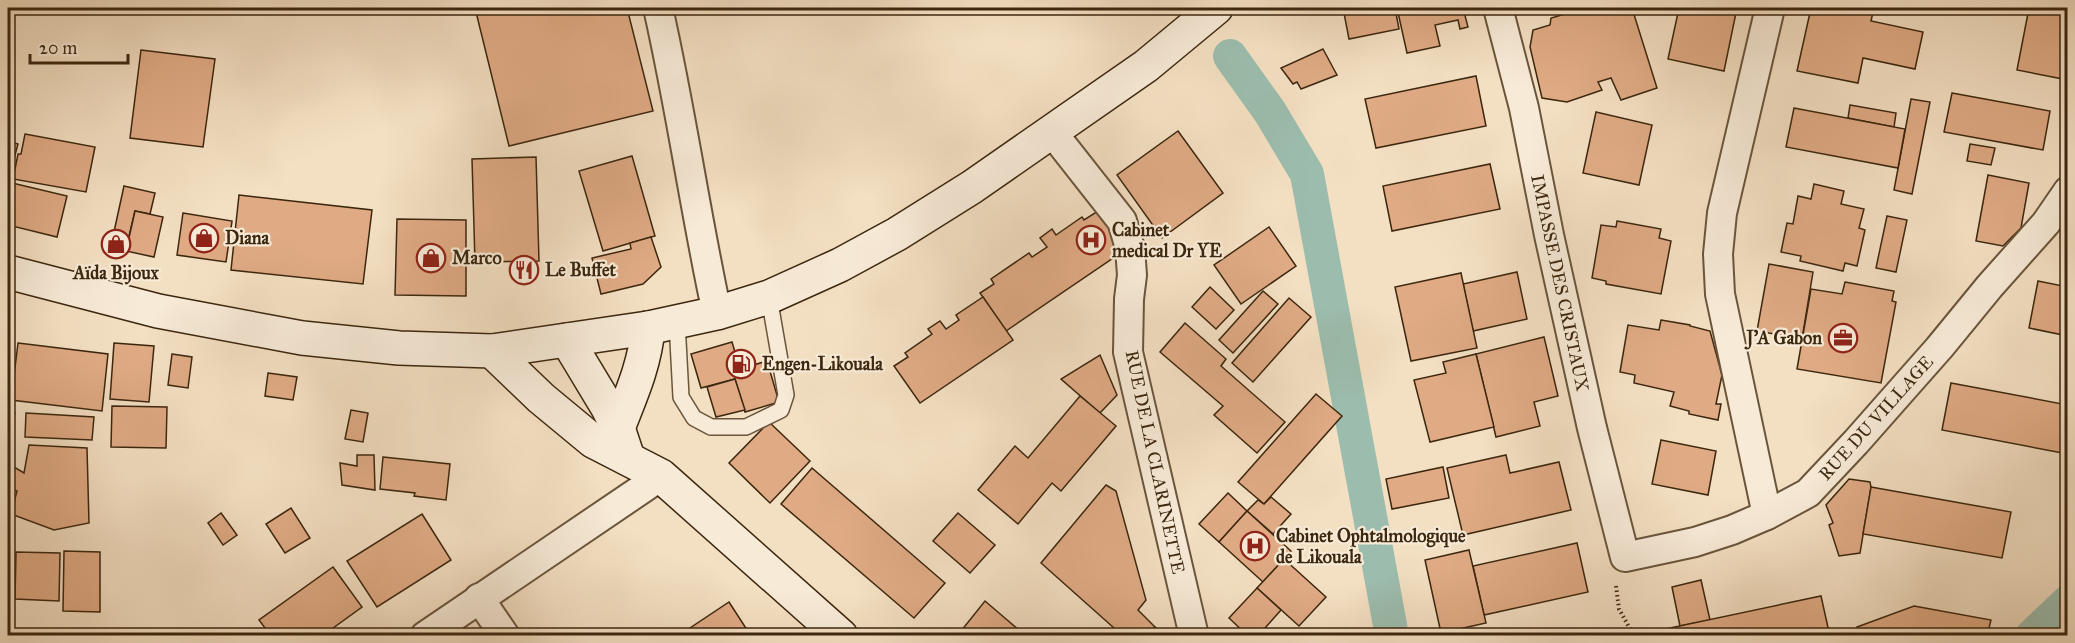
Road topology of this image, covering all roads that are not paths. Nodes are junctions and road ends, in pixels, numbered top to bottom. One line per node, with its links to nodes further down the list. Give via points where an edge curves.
1 (658, 8): 9 (street)
2 (1770, 8): 16 (street, via 1722,213 1718,254 1720,294)
3 (1209, 11): 5 (main road, via 1146,66)
4 (1508, 11): 17 (street, IMPASSE DES CRISTAUX, via 1549,235)
5 (1052, 132): 8 (main road, via 897,234); 22 (street, RUE DE LA CLARINETTE, via 1122,221 1130,248 1128,352)
6 (2067, 191): 16 (street, RUE DU VILLAGE, via 2046,223 1856,442 1808,493)
7 (8, 272): 12 (main road, via 158,311 302,338 399,348)
8 (769, 297): 9 (main road); 10 (lane, via 786,395 781,410 746,427 711,427 694,418 681,397)
9 (717, 314): 10 (main road)
10 (662, 325): 11 (main road); 13 (main road, via 646,350)
11 (567, 340): 12 (main road); 13 (main road)
12 (492, 351): 14 (main road, via 593,441)
13 (618, 428): 14 (main road)
14 (628, 458): 15 (main road)
15 (661, 476): 18 (street); 21 (main road)
16 (1767, 515): 17 (street, RUE DU VILLAGE, via 1695,542)
17 (1624, 557)
18 (479, 598): 19 (street); 20 (street)
19 (425, 636)
20 (505, 636)
21 (841, 636)
22 (1194, 636)

